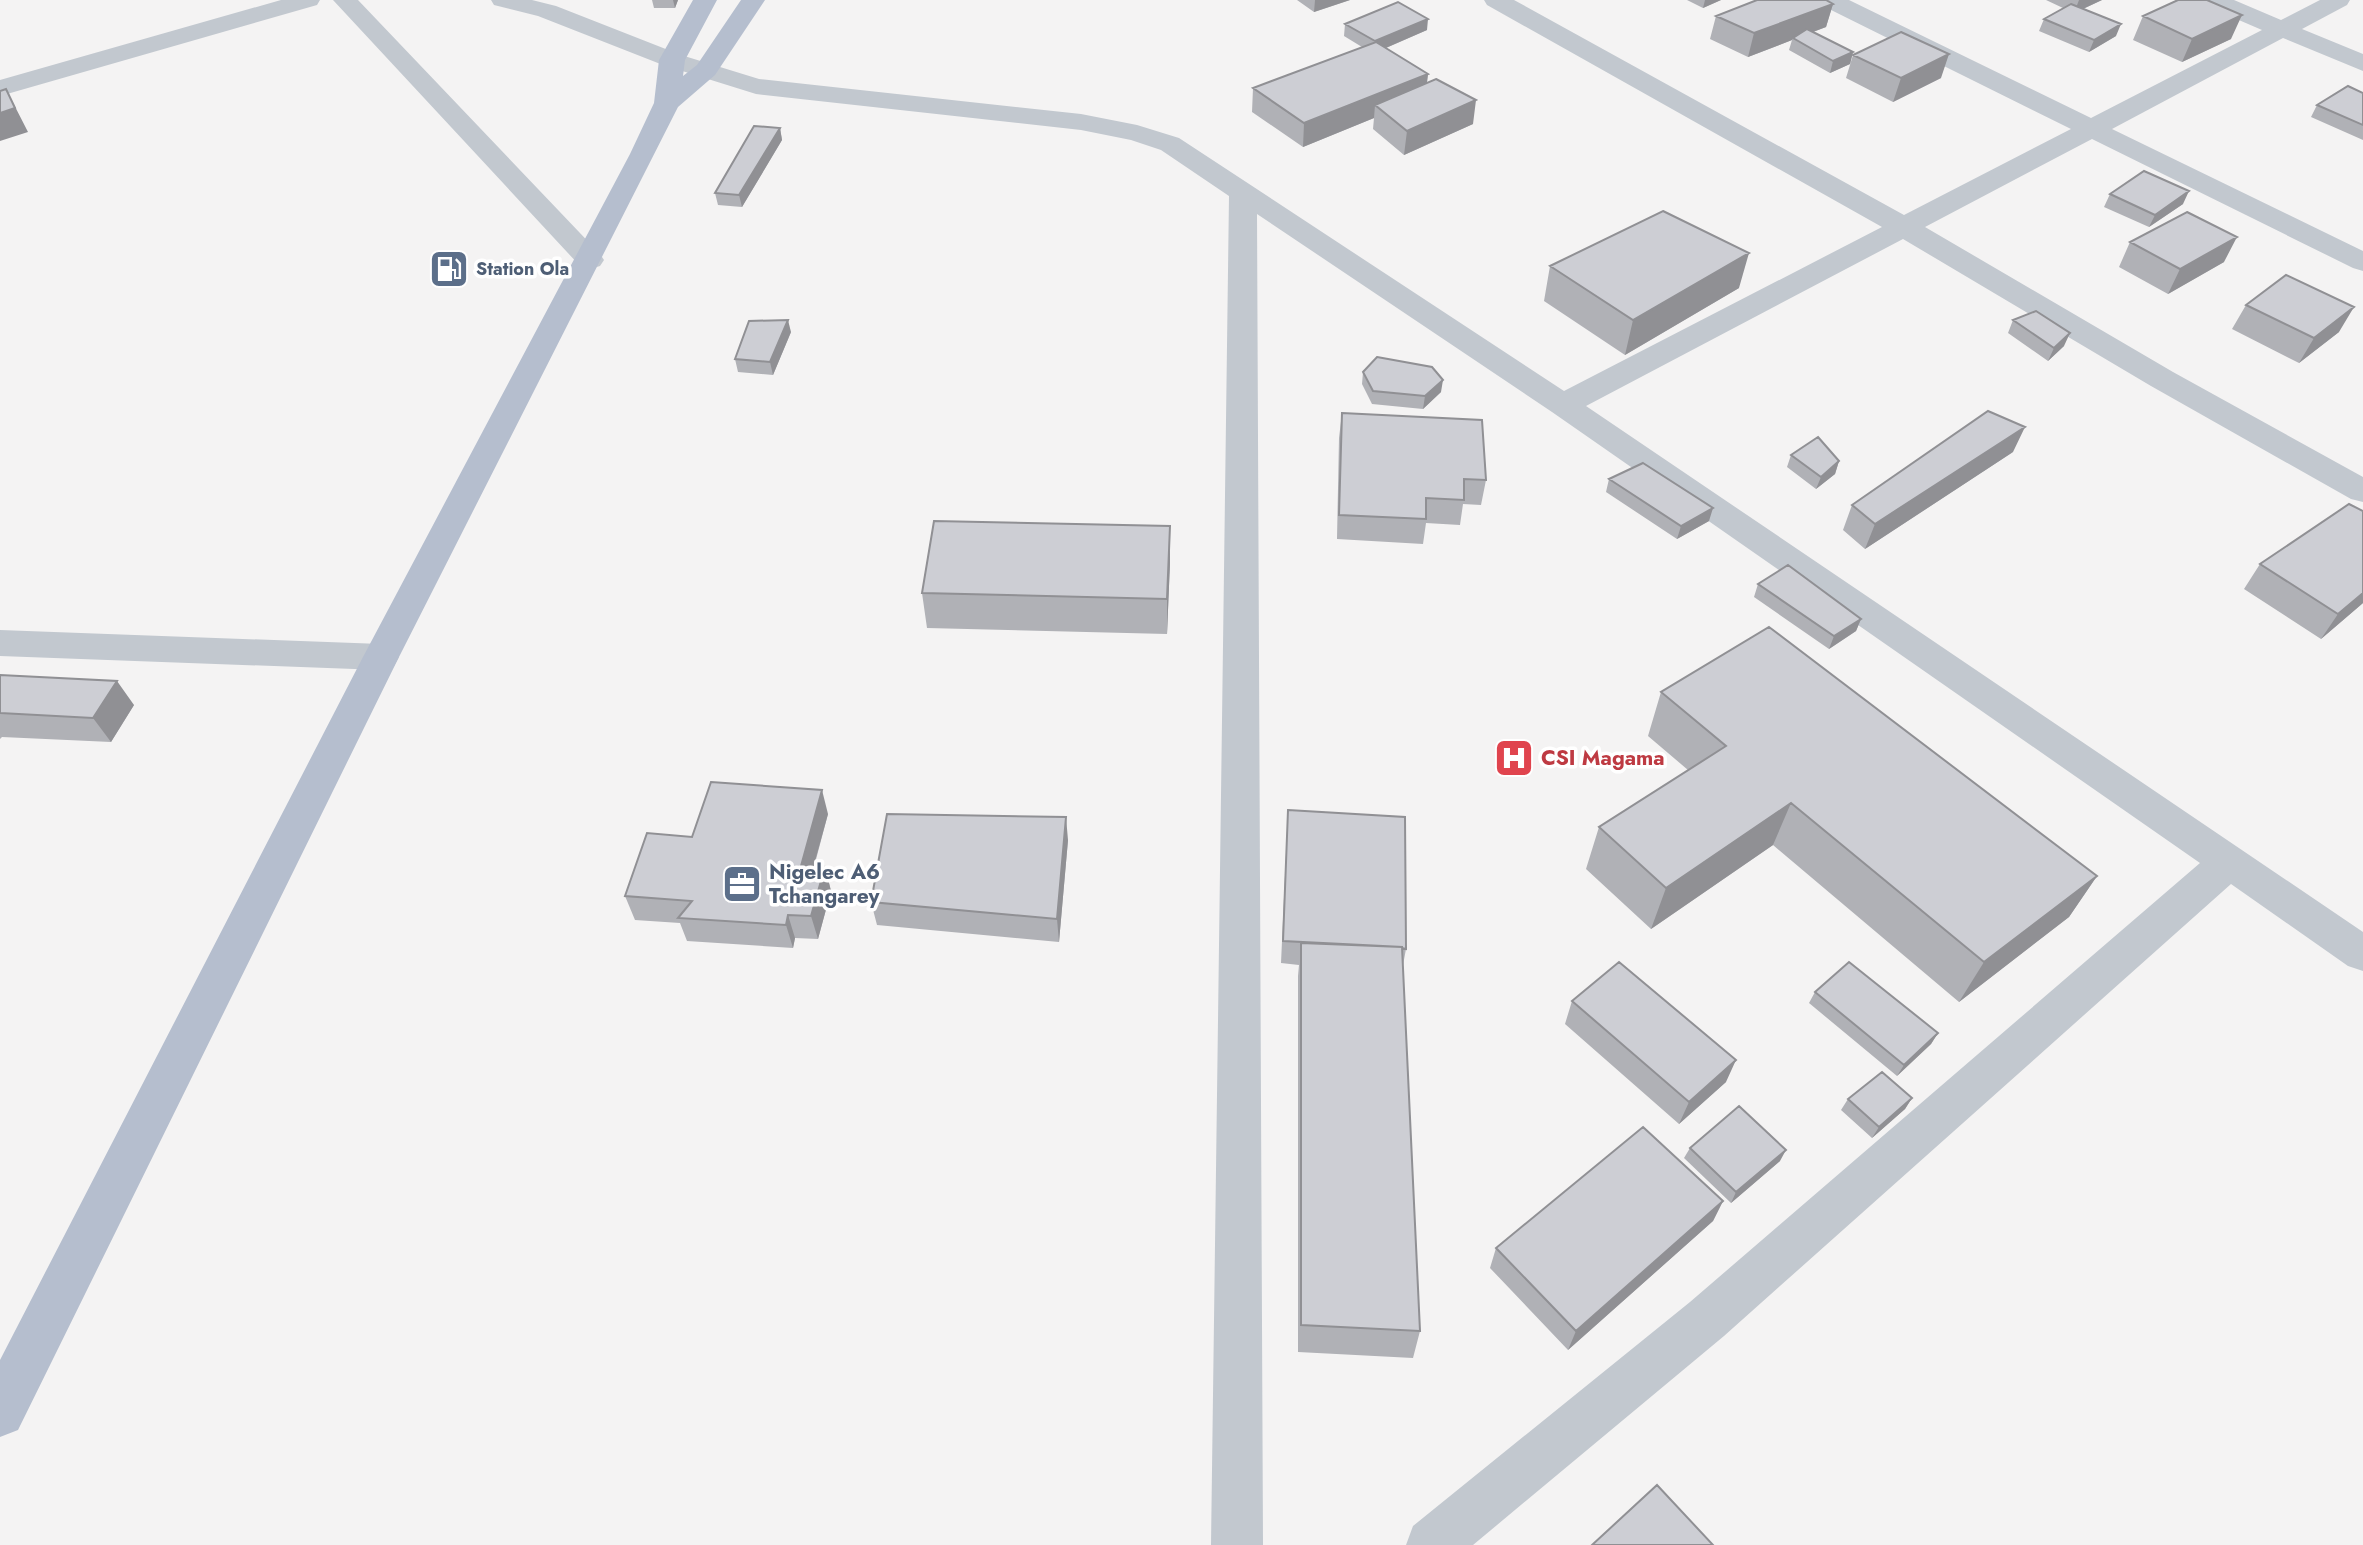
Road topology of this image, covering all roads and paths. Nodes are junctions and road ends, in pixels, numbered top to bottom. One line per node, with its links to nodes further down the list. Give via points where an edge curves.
1 (308, 0): 14 (street)
2 (345, 0): 19 (street)
3 (503, 0): 11 (street, via 569,19)
4 (705, 0): 11 (main road)
5 (753, 0): 13 (main road)
6 (1496, 0): 18 (street)
7 (1830, 0): 16 (street)
8 (2213, 0): 10 (street)
9 (2338, 0): 10 (street)
10 (2282, 29): 12 (street); 16 (street)
11 (672, 60): 13 (street); 15 (main road)
12 (2363, 63)
13 (706, 70): 15 (main road); 17 (street, via 768,88 1108,126 1170,144)
14 (0, 88)
15 (667, 103): 19 (main road)
16 (2091, 130): 18 (street); 20 (street)
17 (1242, 191): 21 (street); 28 (street)
18 (1904, 227): 21 (street); 22 (street)
19 (590, 260): 24 (main road)
20 (2363, 262)
21 (1563, 405): 25 (street)
22 (2363, 491)
23 (0, 643): 24 (street)
24 (381, 657): 27 (main road)
25 (2230, 861): 26 (street); 29 (street, via 1707,1319)
26 (2363, 954)
27 (0, 1412)
28 (1237, 1545)
29 (1432, 1545)

